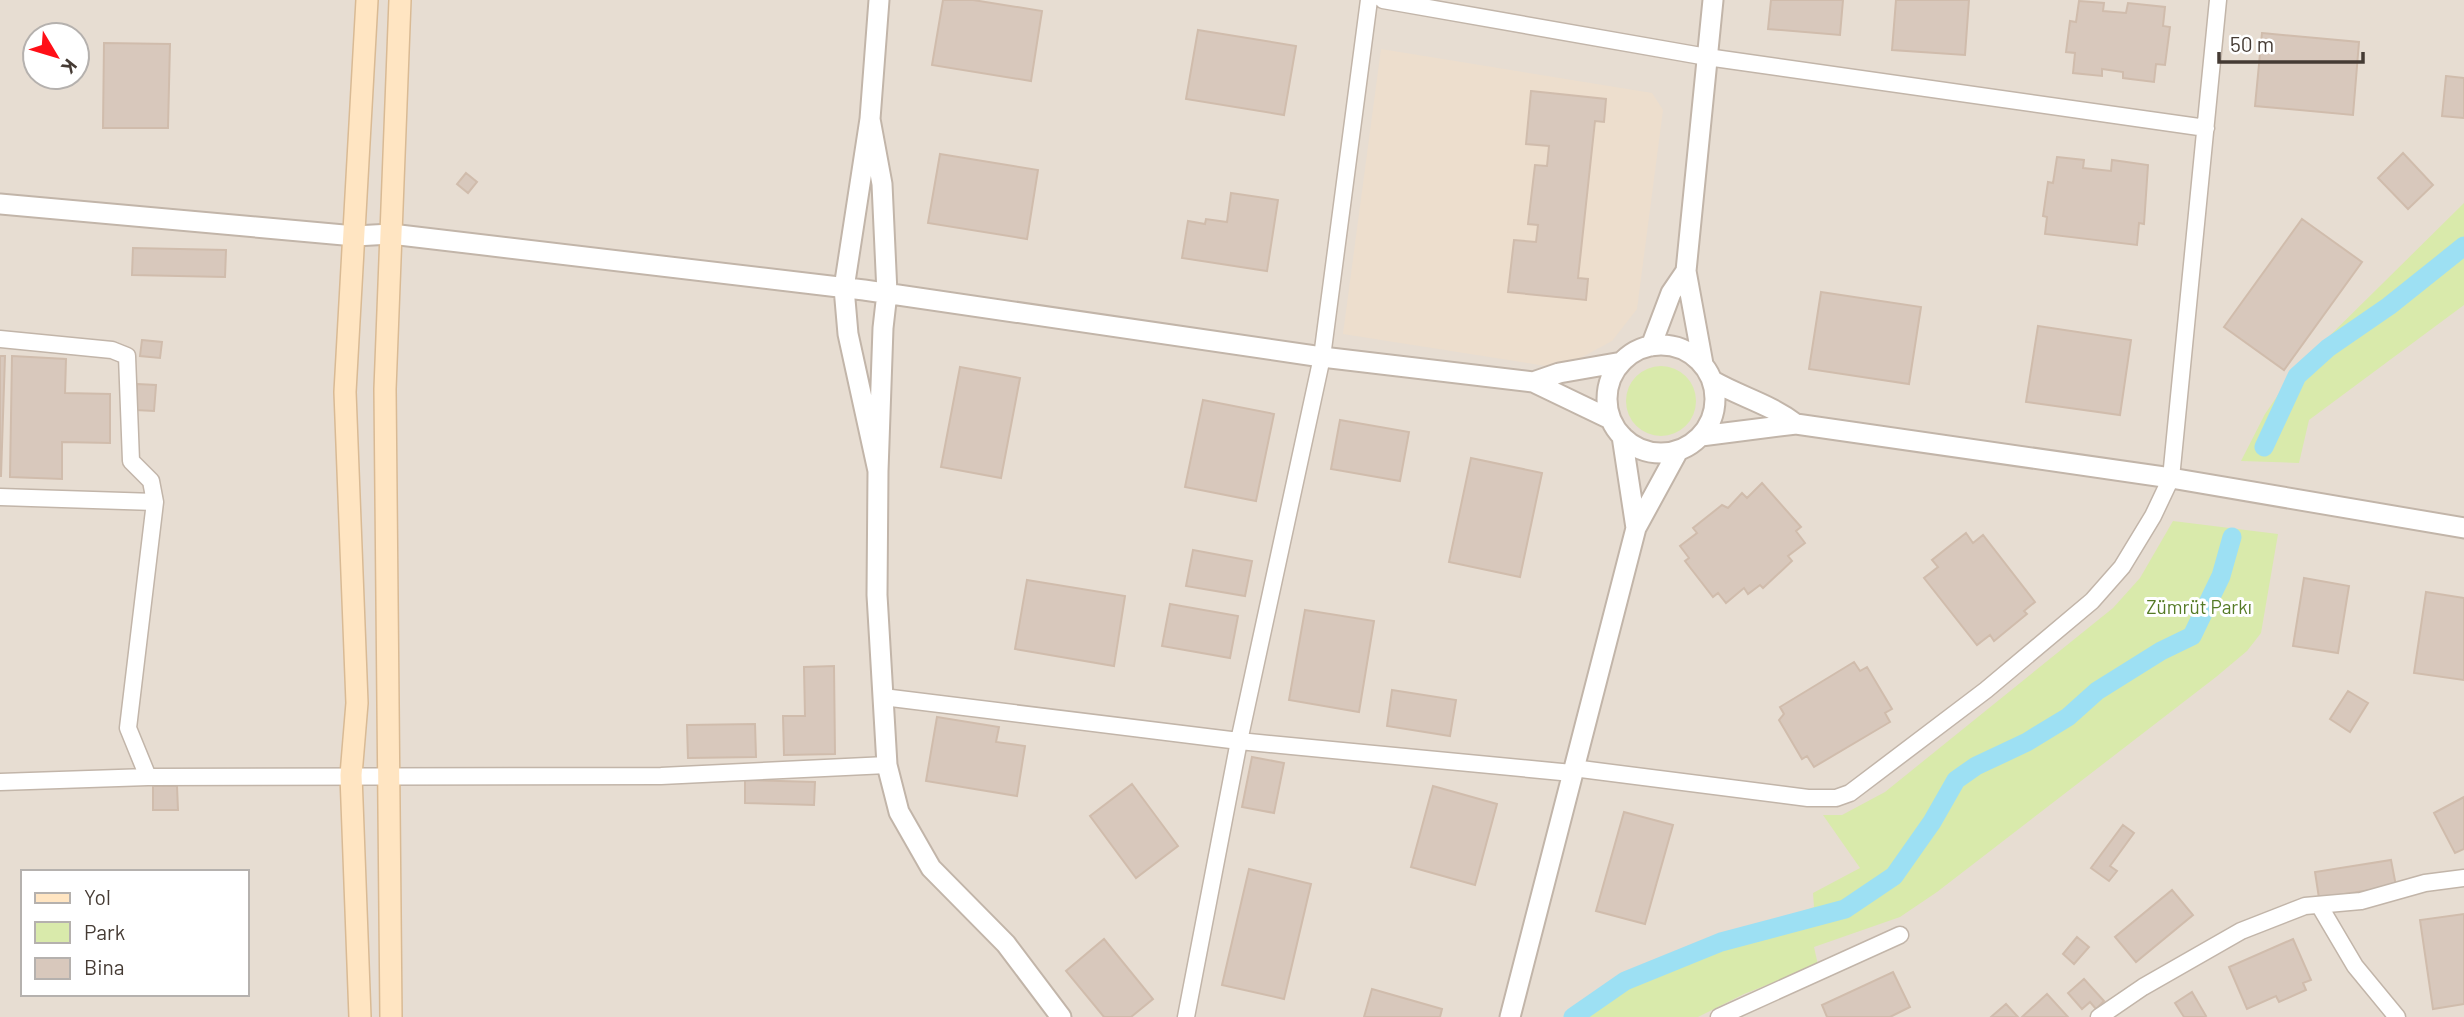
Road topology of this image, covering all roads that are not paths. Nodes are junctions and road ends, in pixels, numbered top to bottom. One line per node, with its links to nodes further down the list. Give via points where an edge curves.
1 (367, 0): 13 (main road)
2 (400, 0): 12 (main road)
3 (879, 0): 9 (street)
4 (1369, 0): 19 (street)
5 (1384, 0): 8 (street)
6 (1713, 0): 8 (street)
7 (2218, 0): 10 (street)
8 (1707, 57): 10 (street); 14 (street)
9 (870, 118): 15 (street); 16 (street, via 882,184)
10 (2207, 128): 30 (street)
11 (0, 204): 13 (street)
12 (391, 234): 13 (street); 15 (street); 41 (main road, via 384,388)
13 (355, 236): 39 (main road, via 345,392 357,703)
14 (1686, 271): 18 (street, via 1671,293); 21 (street)
15 (844, 288): 16 (street); 29 (street, via 848,334)
16 (887, 293): 19 (street); 29 (street)
17 (0, 339): 32 (street, via 112,350 127,356 131,461 151,481)
18 (1651, 346): 20 (street); 21 (street, via 1681,348)
19 (1322, 357): 22 (street); 36 (street)
20 (1622, 362): 22 (street); 24 (street, via 1608,387)
21 (1703, 364): 23 (street)
22 (1533, 382): 24 (street)
23 (1713, 382): 25 (street, via 1773,407); 27 (street, via 1715,408)
24 (1610, 419): 26 (street)
25 (1796, 424): 27 (street); 30 (street)
26 (1622, 436): 28 (street, via 1651,453); 33 (street)
27 (1701, 436): 28 (street)
28 (1678, 451): 33 (street)
29 (878, 471): 35 (street, via 877,595)
30 (2171, 478): 34 (street); 38 (street, via 2122,567 2092,601 1986,690 1850,793 1808,798)
31 (0, 497): 32 (street)
32 (155, 502): 40 (street, via 128,728)
33 (1636, 528): 38 (street)
34 (2464, 528)
35 (883, 697): 36 (street); 37 (street)
36 (1240, 741): 38 (street); 49 (street)
37 (887, 765): 41 (street, via 661,776); 48 (street, via 900,812 931,868 1006,944)
38 (1572, 771): 50 (street)
39 (351, 775): 40 (street); 41 (street); 46 (main road)
40 (148, 777): 42 (street)
41 (388, 777): 47 (main road)
42 (0, 782)
43 (2464, 878): 44 (street, via 2425,883 2361,901)
44 (2319, 905): 52 (street, via 2305,906 2241,932); 53 (street, via 2355,966)
45 (1900, 935): 51 (street)
46 (360, 1017)
47 (391, 1017)
48 (1061, 1017)
49 (1186, 1017)
50 (1510, 1017)
51 (1718, 1017)
52 (2099, 1017)
53 (2396, 1017)

